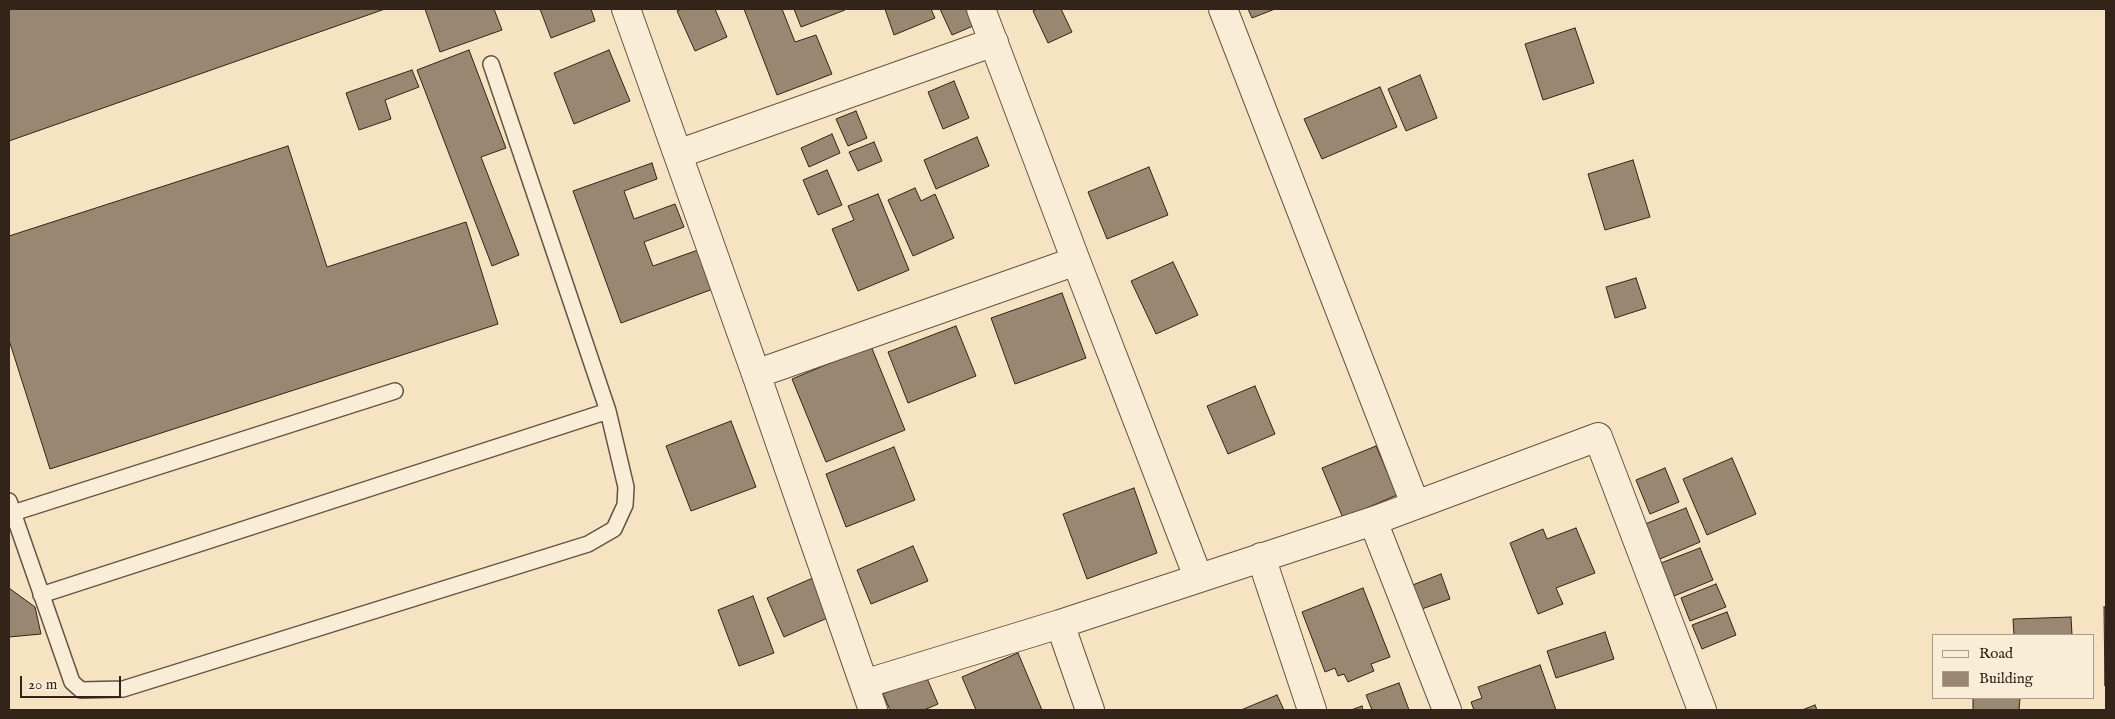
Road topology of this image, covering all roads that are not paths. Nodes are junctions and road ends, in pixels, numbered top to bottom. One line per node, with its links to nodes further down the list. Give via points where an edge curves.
1 (626, 9): 6 (street)
2 (981, 9): 4 (street)
3 (1224, 9): 11 (street)
4 (994, 42): 6 (street); 7 (street)
5 (492, 64): 10 (lane)
6 (678, 154): 8 (street)
7 (1076, 261): 8 (street); 15 (street)
8 (756, 374): 18 (street)
9 (396, 391): 12 (lane)
10 (608, 411): 16 (lane); 16 (lane, via 626,487 625,505 614,529 588,544 123,689 81,690 72,682)
11 (1415, 504): 13 (street); 23 (street, via 1598,437)
12 (11, 507): 16 (lane)
13 (1373, 521): 14 (street); 22 (street)
14 (1262, 557): 15 (street); 21 (street)
15 (1198, 577): 17 (street)
16 (41, 595)
17 (1060, 624): 18 (street); 20 (street)
18 (864, 684): 19 (street)
19 (873, 710)
20 (1090, 710)
21 (1312, 710)
22 (1446, 710)
23 (1702, 710)

